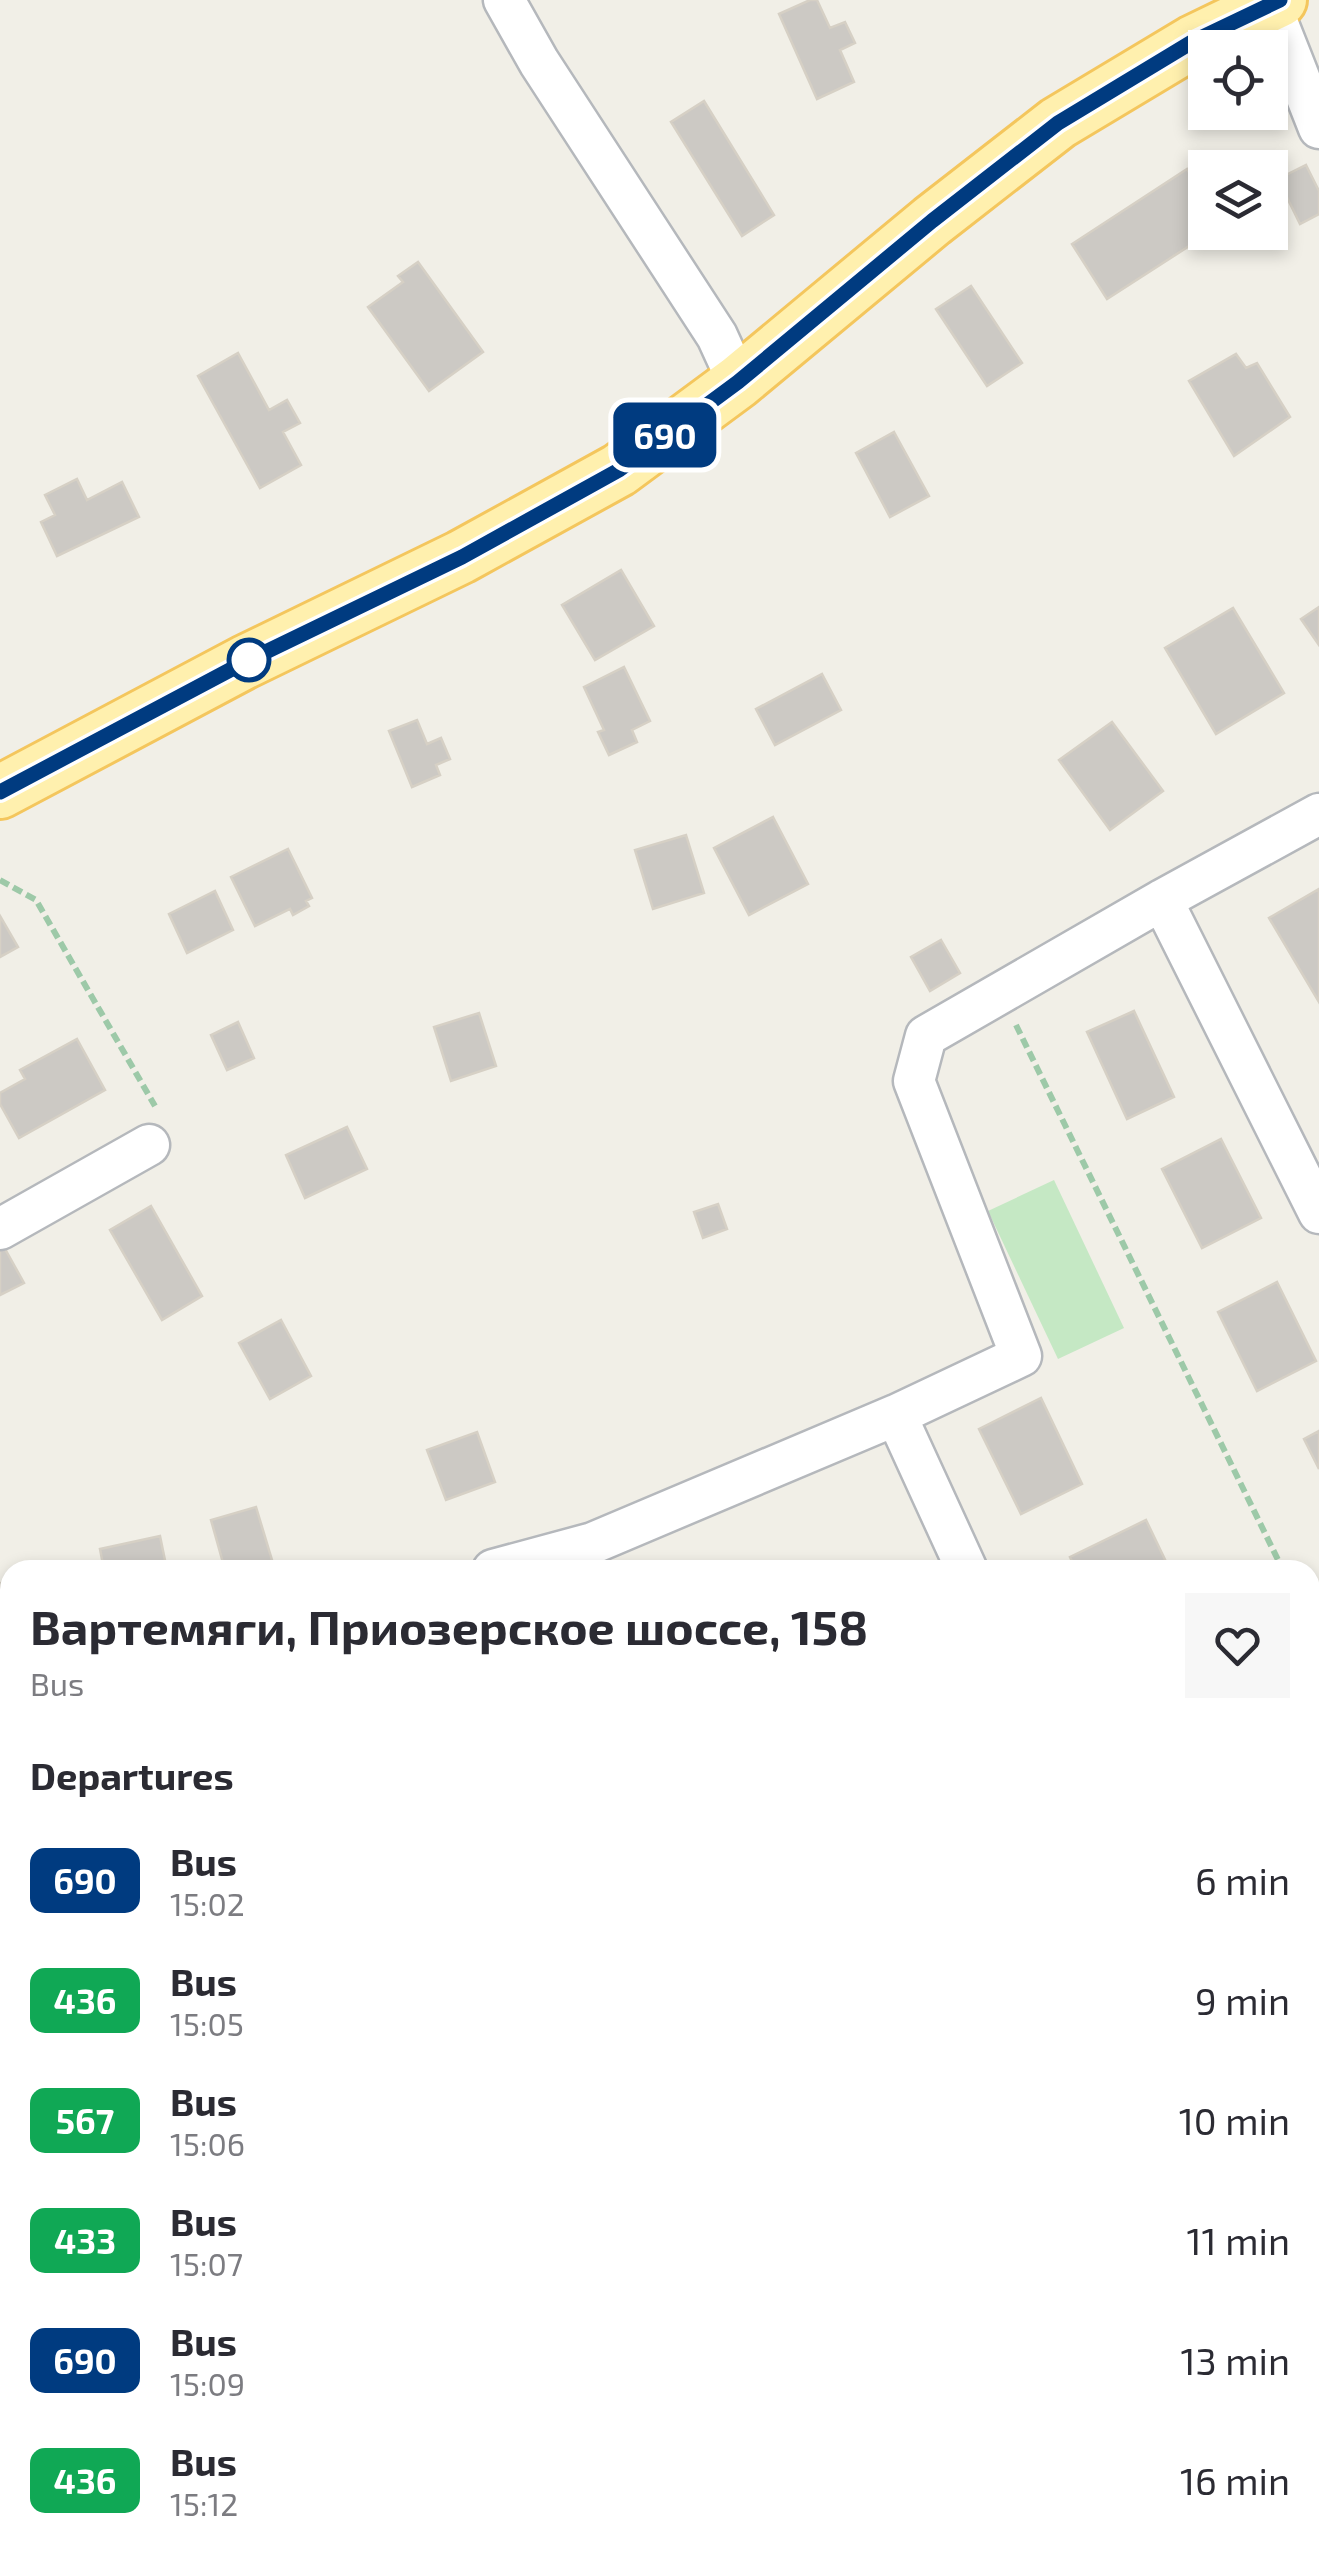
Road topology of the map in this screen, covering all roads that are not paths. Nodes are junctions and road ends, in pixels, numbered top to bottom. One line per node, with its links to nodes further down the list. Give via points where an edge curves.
1 (504, 0): 4 (street, via 717,336)
2 (1275, 2): 3 (street); 4 (main road, via 1192,42 1058,123)
3 (1319, 128)
4 (738, 382): 5 (main road, via 619,470)
5 (0, 792)
6 (1319, 814): 7 (street)
7 (1162, 900): 9 (street); 11 (street, via 926,1036 914,1081 1021,1356)
8 (149, 1145): 10 (street)
9 (1319, 1213)
10 (0, 1228)
11 (896, 1415): 12 (street); 13 (street)
12 (564, 1560)
13 (962, 1560)

